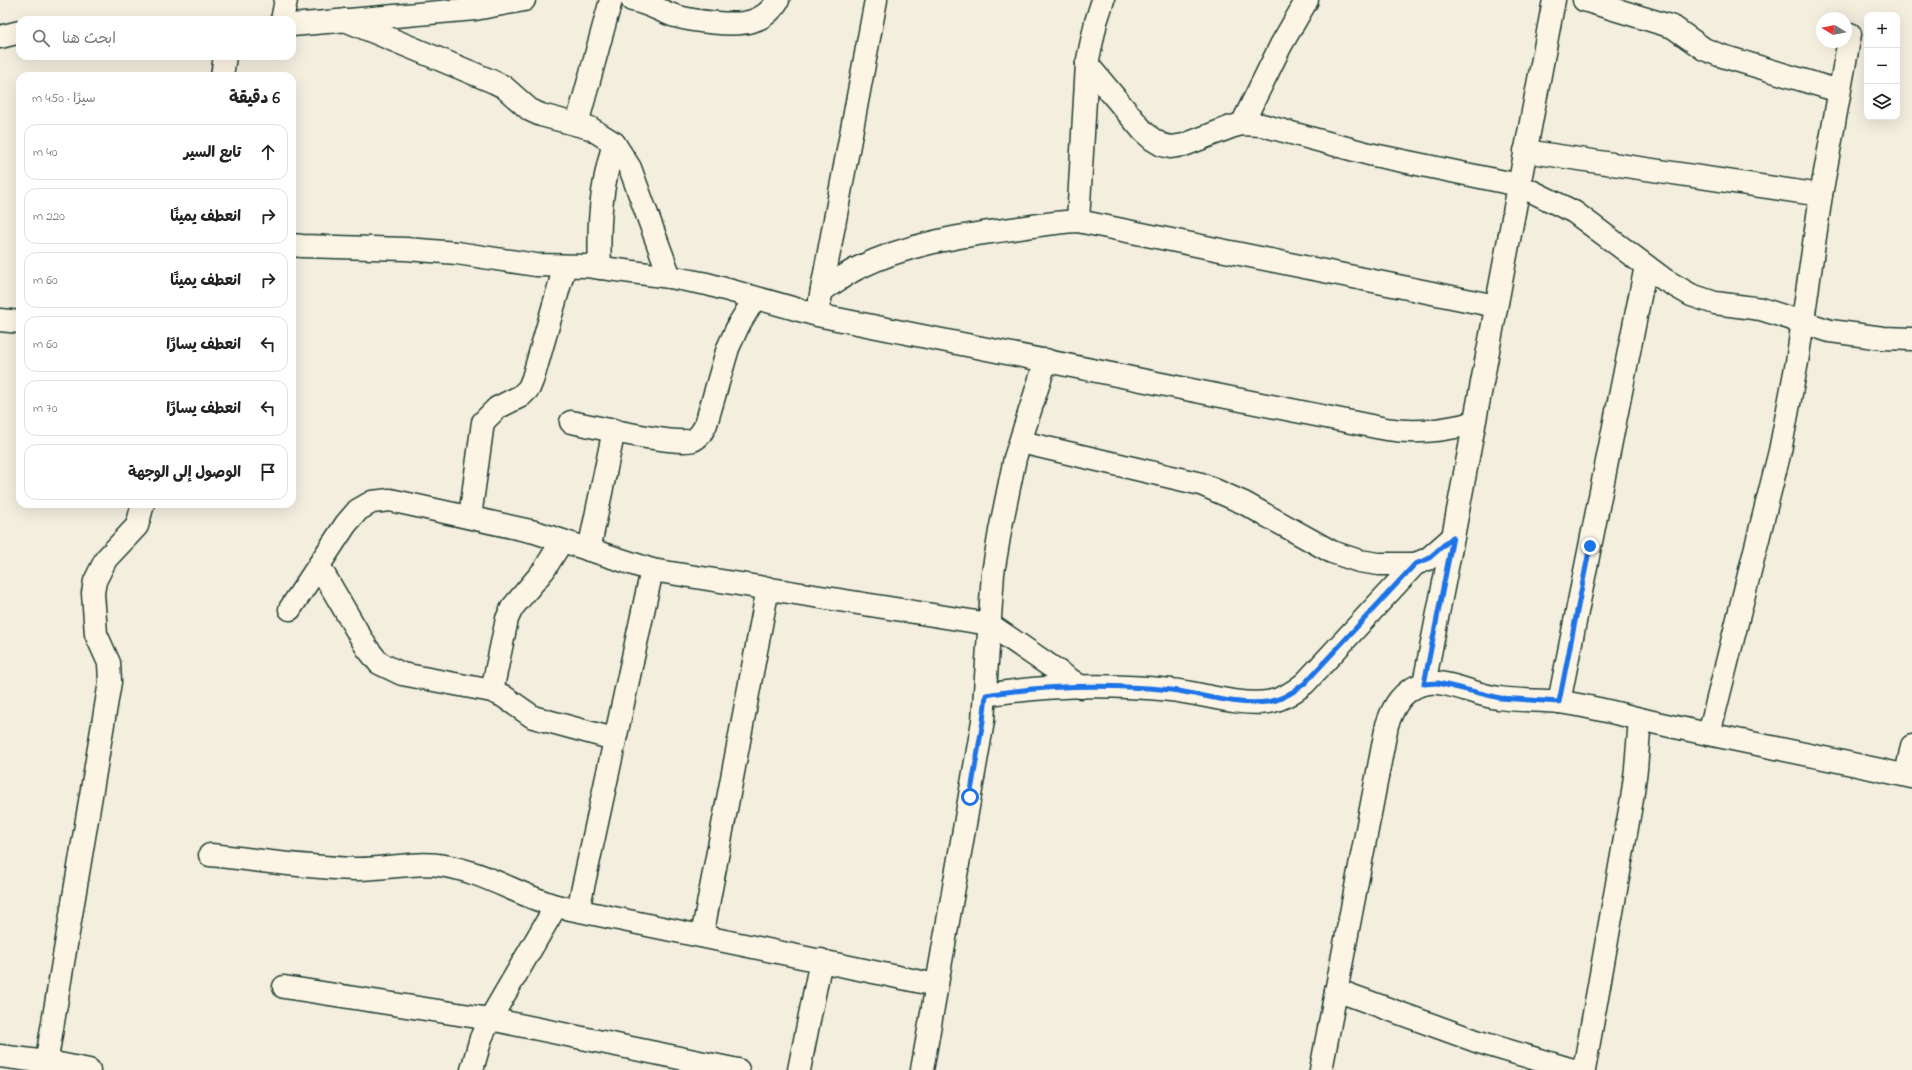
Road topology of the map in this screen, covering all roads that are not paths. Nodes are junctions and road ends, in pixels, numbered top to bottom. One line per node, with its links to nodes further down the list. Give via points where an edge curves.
1 (286, 0): 12 (street)
2 (524, 0): 13 (street, via 475,9)
3 (611, 0): 22 (street)
4 (632, 0): 11 (street)
5 (778, 0): 11 (street, via 764,16 752,22 738,23 688,19)
6 (876, 0): 34 (street)
7 (1103, 0): 19 (street)
8 (1307, 0): 23 (street, via 1281,45)
9 (1554, 0): 25 (street)
10 (1584, 0): 21 (street, via 1673,27 1704,49 1719,55)
11 (664, 5)
12 (283, 16)
13 (345, 20): 14 (street); 22 (street, via 494,82 540,115)
14 (296, 25)
15 (16, 33): 16 (street)
16 (0, 37)
17 (1847, 48): 21 (street)
18 (224, 60): 20 (street)
19 (1087, 64): 23 (street, via 1142,131 1162,145 1184,145); 28 (street)
20 (223, 72)
21 (1839, 91): 27 (street)
22 (577, 124): 24 (street, via 590,128)
23 (1242, 124): 26 (street, via 1262,125 1369,154)
24 (614, 143): 32 (street, via 600,205); 33 (street, via 630,168)
25 (1525, 151): 26 (street); 27 (street)
26 (1519, 185): 31 (street, via 1574,212); 36 (street)
27 (1821, 195): 40 (street)
28 (1078, 221): 34 (street, via 982,232 910,248 858,268); 36 (street)
29 (296, 245): 30 (street, via 457,253 536,265)
30 (565, 266): 32 (street); 48 (street, via 529,388 521,396 497,408 483,422)
31 (1646, 266): 40 (street, via 1691,295 1715,303 1762,309); 62 (street)
32 (600, 268): 33 (street)
33 (670, 277): 35 (street, via 707,284)
34 (822, 290): 37 (street)
35 (755, 298): 37 (street); 45 (street, via 728,348 706,424 700,435 693,440 683,440)
36 (1496, 306): 44 (street)
37 (817, 315): 42 (street)
38 (0, 320): 39 (street)
39 (16, 322)
40 (1802, 323): 41 (street, via 1844,333); 64 (street, via 1780,451)
41 (1912, 339)
42 (1046, 360): 44 (street, via 1401,431 1430,432); 46 (street)
43 (571, 422): 45 (street)
44 (1474, 423): 49 (street)
45 (614, 430): 51 (street)
46 (1021, 442): 52 (street, via 1201,484 1244,503 1332,552 1359,561); 57 (street, via 1000,531 993,573)
47 (142, 508): 78 (street, via 137,526 106,560 95,581 93,593 96,634 109,663 110,682)
48 (470, 517): 50 (street); 53 (street, via 390,500 372,502 358,510 346,524)
49 (1453, 537): 52 (street, via 1428,559); 58 (street)
50 (562, 541): 51 (street); 60 (street, via 544,570 512,608 507,619)
51 (589, 550): 54 (street)
52 (1415, 564): 59 (street, via 1321,667 1290,694 1268,702 1249,702 1172,690)
53 (319, 566): 56 (street); 60 (street, via 367,648 379,663 402,674)
54 (652, 570): 55 (street); 65 (street)
55 (768, 588): 57 (street); 71 (street)
56 (290, 609)
57 (989, 624): 59 (street); 61 (street)
58 (1424, 684): 62 (street, via 1438,683 1500,698); 75 (street, via 1401,697 1387,726)
59 (1081, 686): 61 (street, via 1037,688)
60 (492, 692): 65 (street, via 503,696 533,717)
61 (986, 695): 73 (street, via 979,751)
62 (1559, 702): 63 (street)
63 (1640, 719): 64 (street); 86 (street, via 1632,799)
64 (1709, 734): 67 (street)
65 (614, 739): 70 (street)
66 (1912, 746): 67 (street)
67 (1909, 776)
68 (210, 855): 69 (street, via 323,868 378,869 422,864 444,866 463,870)
69 (556, 906): 70 (street); 76 (street)
70 (578, 910): 71 (street)
71 (702, 936): 72 (street)
72 (821, 960): 73 (street); 82 (street)
73 (936, 984): 83 (street)
74 (284, 987): 76 (street)
75 (1336, 990): 84 (street); 85 (street, via 1479,1042)
76 (490, 1019): 80 (street, via 481,1038); 81 (street)
77 (0, 1056): 78 (street)
78 (45, 1066): 79 (street)
79 (89, 1070)
80 (472, 1070)
81 (738, 1070)
82 (799, 1070)
83 (922, 1070)
84 (1321, 1070)
85 (1573, 1070)
86 (1584, 1070)

